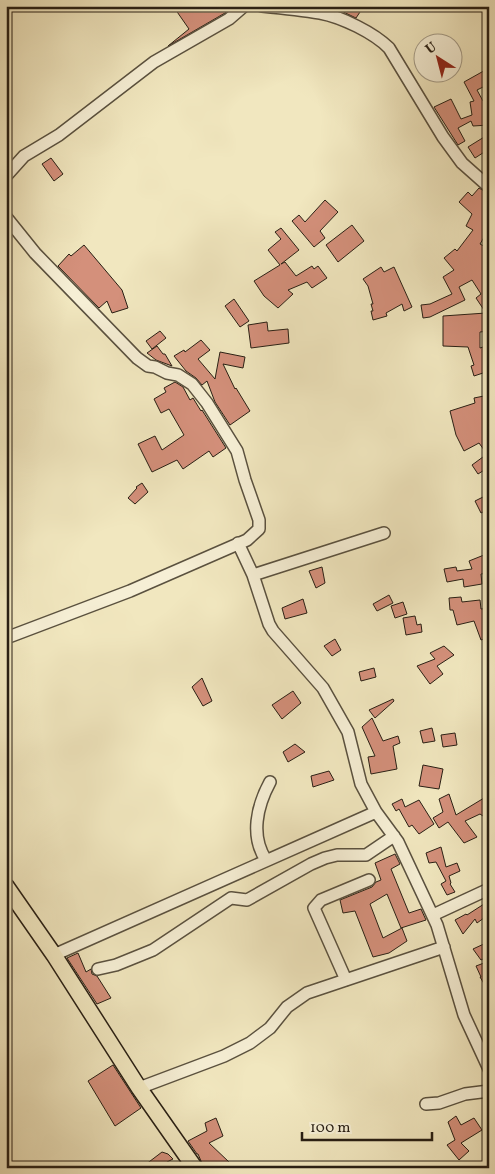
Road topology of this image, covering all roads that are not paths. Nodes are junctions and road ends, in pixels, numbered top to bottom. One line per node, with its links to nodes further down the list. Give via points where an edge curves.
1 (244, 6): 3 (street, via 229,19 154,62 67,129 24,156)
2 (262, 6): 4 (street, via 322,13 354,25 382,41 390,48 462,164)
3 (6, 176)
4 (489, 187)
5 (6, 217): 7 (street, via 35,252 137,358 148,366 178,375 192,384 207,403 237,451 259,520 258,529)
6 (384, 533): 8 (street)
7 (238, 543): 8 (street); 9 (street, via 130,591)
8 (253, 575): 11 (street, via 273,631 323,688 339,714 348,732 361,784)
9 (6, 638)
10 (270, 782): 13 (street, via 256,824 256,840)
11 (376, 812): 12 (street); 13 (street)
12 (394, 836): 17 (street); 20 (street, via 366,854 325,858 311,864 247,900 231,898 153,950)
13 (266, 860): 19 (street)
14 (369, 880): 21 (street, via 321,900 314,908)
15 (6, 886): 19 (main road)
16 (489, 890): 17 (street)
17 (432, 915): 18 (street)
18 (444, 948): 21 (street); 22 (street, via 464,1015)
19 (54, 955): 23 (main road)
20 (98, 969)
21 (346, 980): 23 (street, via 307,993 293,1002 270,1028 250,1043)
22 (489, 1069)
23 (139, 1088): 26 (main road)
24 (489, 1091): 25 (street)
25 (426, 1104)
26 (195, 1168)

